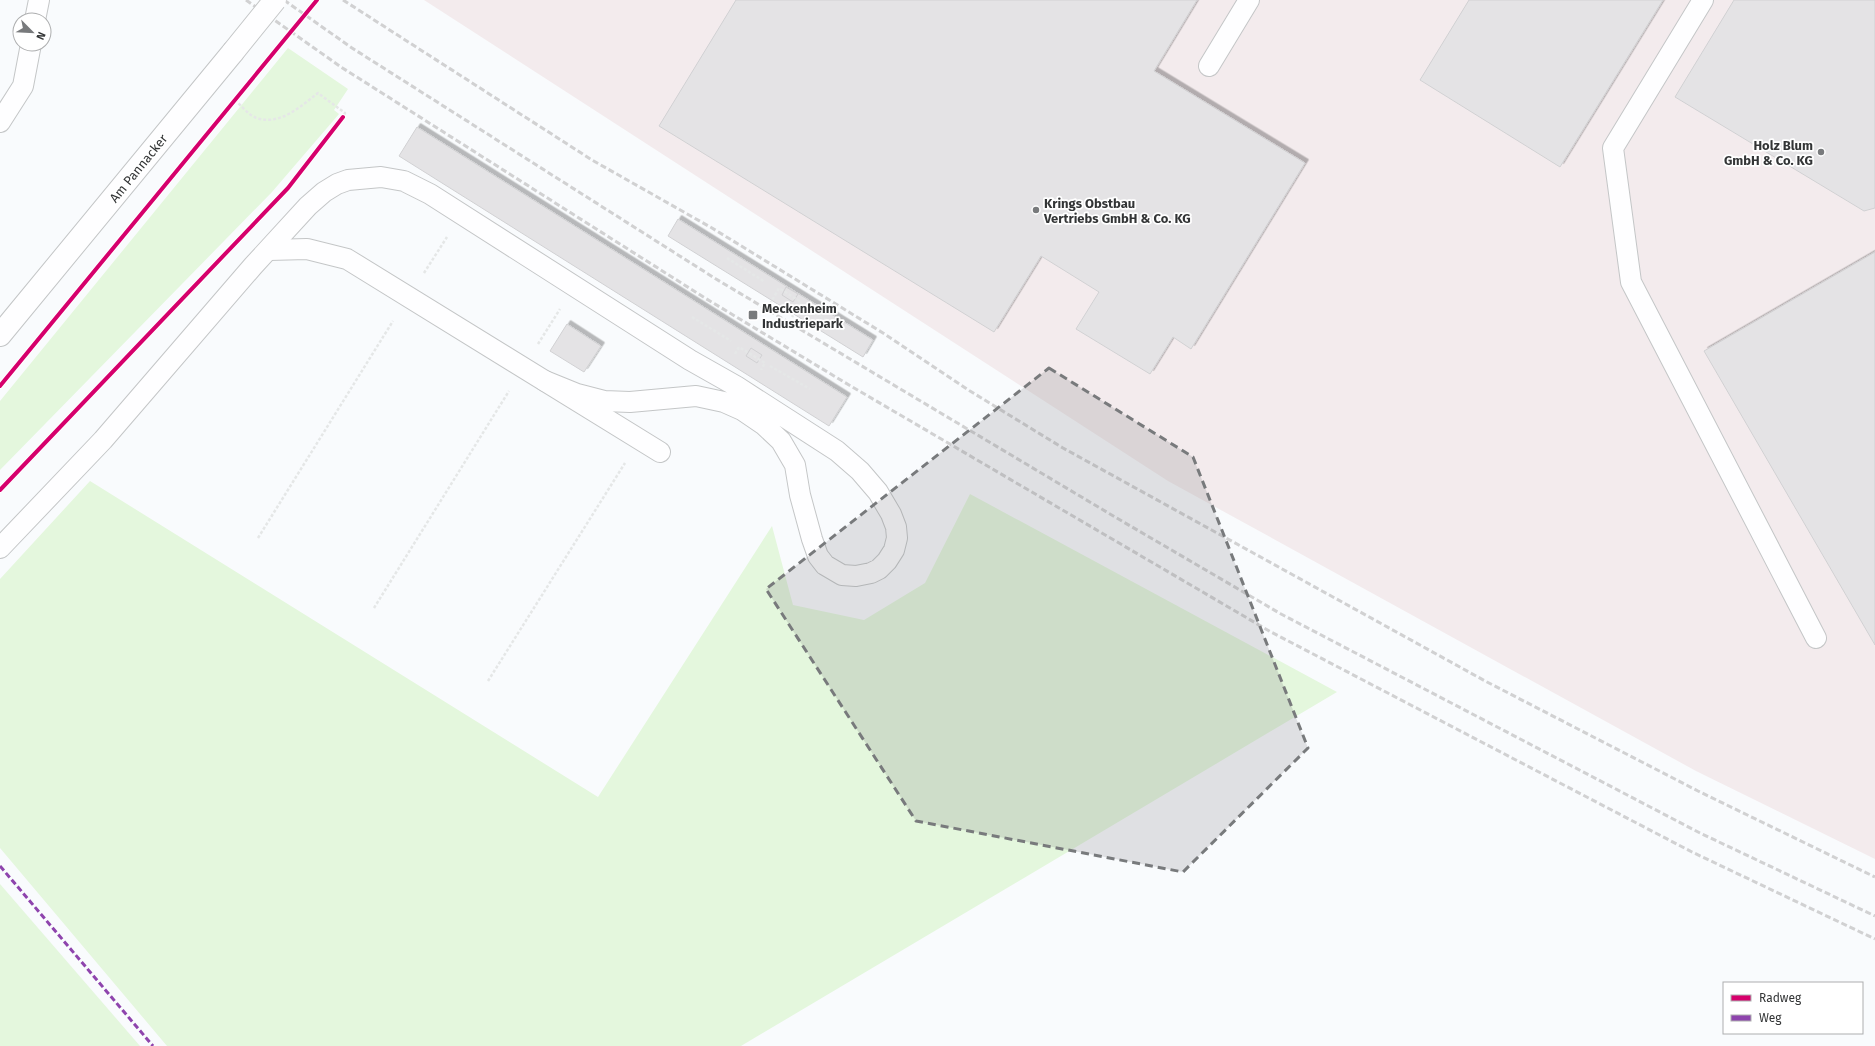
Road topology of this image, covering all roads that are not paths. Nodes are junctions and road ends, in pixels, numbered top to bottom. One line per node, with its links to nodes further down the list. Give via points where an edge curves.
1 (39, 0): 5 (lane)
2 (275, 0): 10 (main road, Am Pannacker, bridge)
3 (1249, 0): 7 (lane)
4 (1703, 0): 14 (lane, via 1613,148 1631,282)
5 (37, 12)
6 (29, 52): 8 (lane, via 23,86)
7 (1209, 66)
8 (0, 122)
9 (268, 250): 11 (lane, via 307,249 347,260); 11 (lane, via 308,206 337,184 348,180 380,177 404,181 430,194 837,451 860,471 878,492 891,514 897,538 894,550 888,561 871,573 842,575 825,565 818,556 812,539 795,464 781,441 742,410 724,402 696,396 630,402 604,401); 13 (lane, via 103,440)
10 (0, 335)
11 (545, 382): 12 (lane)
12 (660, 452)
13 (0, 548)
14 (1816, 638)

